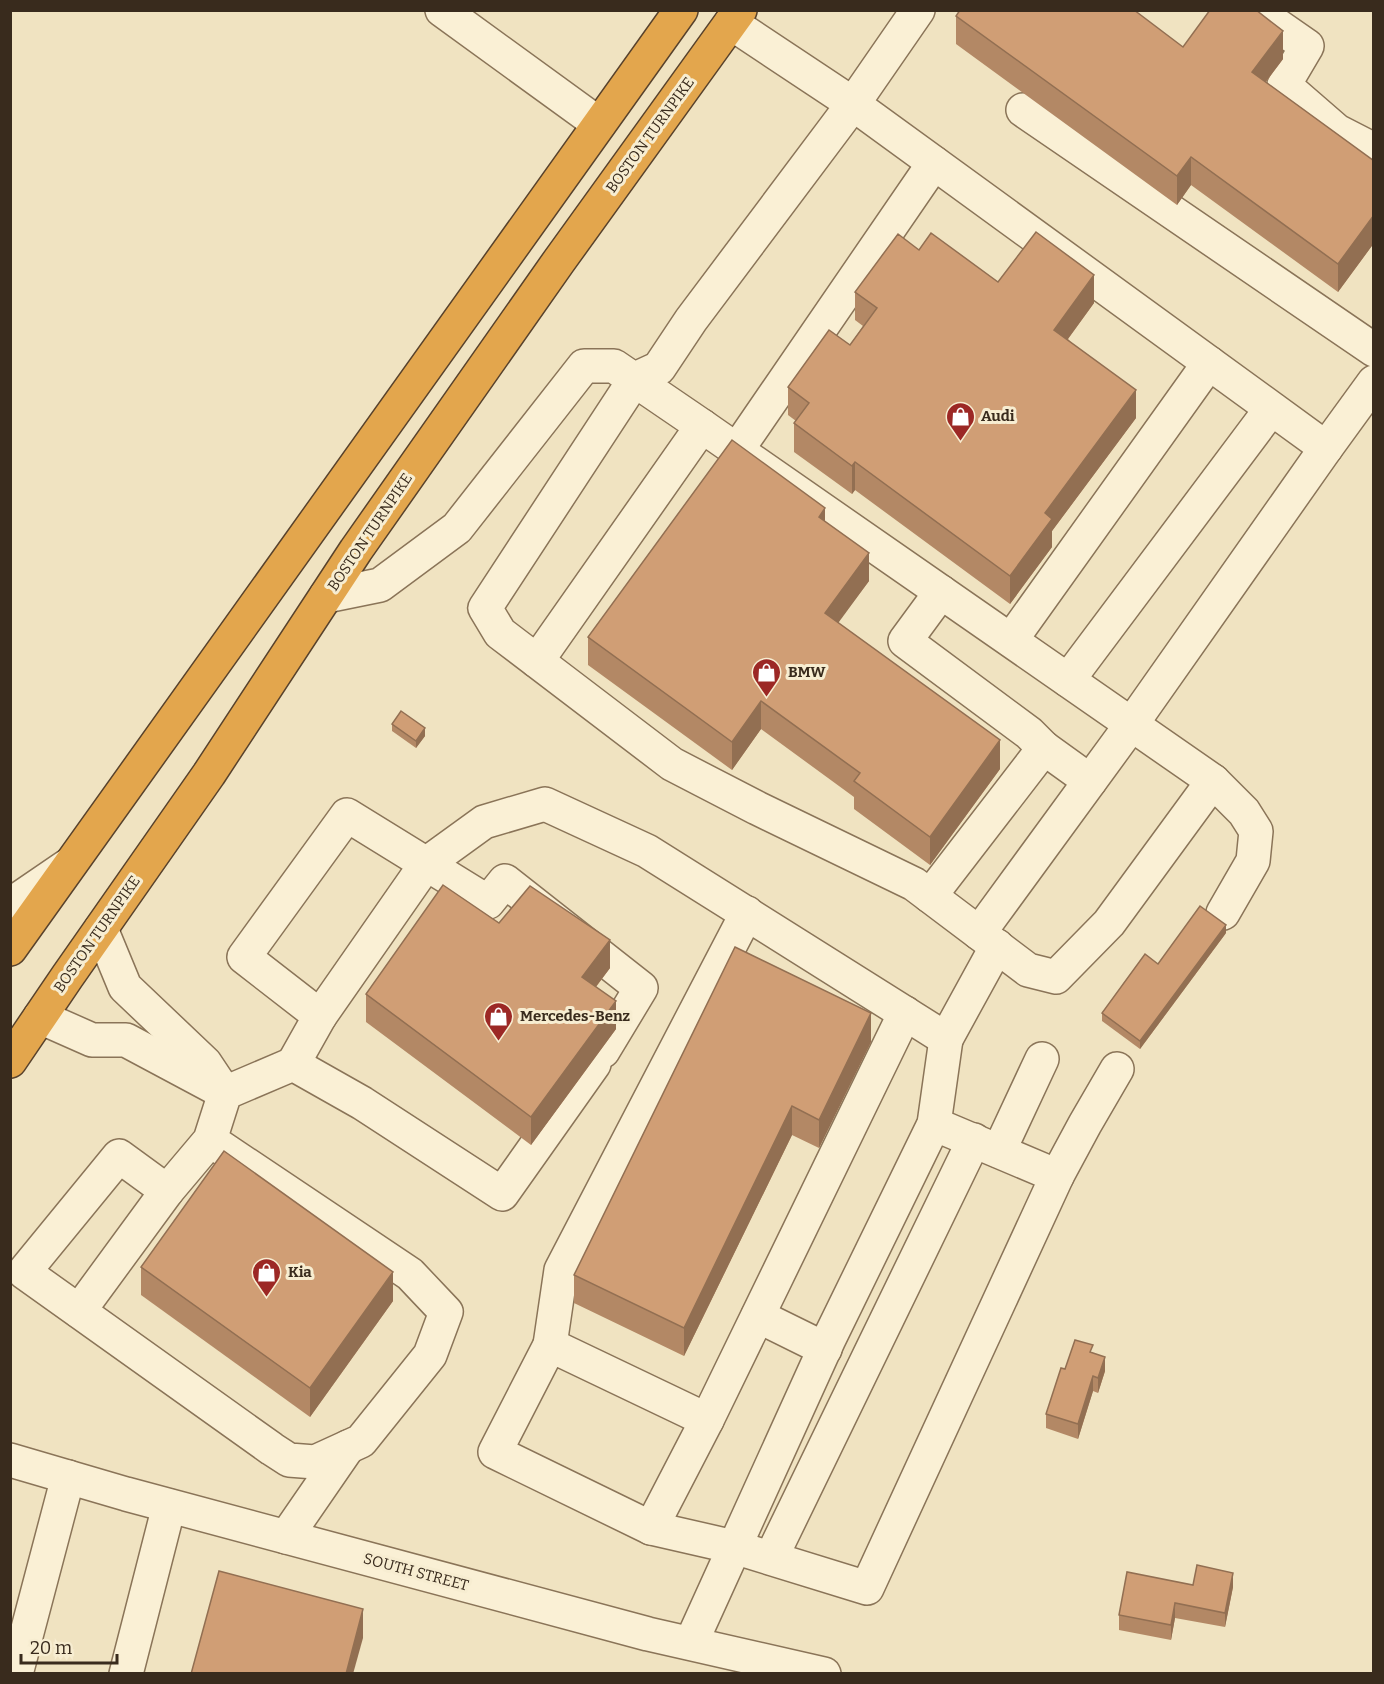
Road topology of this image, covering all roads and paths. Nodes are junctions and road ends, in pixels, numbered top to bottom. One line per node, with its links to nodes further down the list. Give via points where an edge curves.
1 (681, 10): 8 (highway)
2 (918, 10): 6 (street)
3 (1256, 10): 9 (street, via 1308,46 1284,85 1337,131)
4 (446, 12): 8 (street)
5 (735, 17): 6 (street); 20 (highway, BOSTON TURNPIKE)
6 (853, 104): 10 (street); 13 (street, via 658,368)
7 (1023, 110): 11 (street)
8 (599, 124): 28 (highway)
9 (1374, 150)
10 (934, 163): 12 (street); 18 (street)
11 (1374, 350)
12 (1209, 363): 15 (street); 21 (street)
13 (635, 379): 16 (street); 20 (street, via 614,366 584,366 457,528 380,585); 22 (street, via 485,608 500,633)
14 (1374, 382): 17 (street)
15 (1271, 408): 17 (street); 23 (street)
16 (702, 426): 18 (street); 22 (street)
17 (1326, 448): 24 (street)
18 (738, 450): 19 (street)
19 (940, 592): 21 (street); 25 (street, via 905,641)
20 (326, 596): 34 (highway, BOSTON TURNPIKE)
21 (1011, 640): 23 (street)
22 (537, 661): 30 (street, via 672,764 914,884)
23 (1068, 680): 24 (street)
24 (1131, 725): 26 (street); 27 (street)
25 (1044, 748): 26 (street); 30 (street)
26 (1090, 780): 35 (street)
27 (1213, 782): 33 (street, via 1244,812 1256,831 1253,861); 35 (street, via 1109,923 1056,977 1028,969)
28 (71, 864): 31 (street); 36 (highway)
29 (426, 864): 32 (street, via 484,822 545,804 648,851); 38 (street); 38 (street, via 347,815 244,957); 43 (street, via 488,903 505,881 641,988 598,1057 502,1194 362,1103)
30 (930, 897): 35 (street)
31 (10, 905)
32 (747, 913): 37 (street); 53 (street, via 561,1270)
33 (1223, 913)
34 (101, 929): 39 (highway, BOSTON TURNPIKE); 45 (street, via 125,987 205,1064)
35 (988, 939): 40 (street)
36 (10, 949)
37 (905, 1013): 40 (street); 52 (street)
38 (320, 1016): 43 (street)
39 (40, 1017): 42 (highway, BOSTON TURNPIKE); 45 (street, via 92,1040 126,1040)
40 (945, 1039): 46 (street)
41 (1042, 1059): 48 (street)
42 (10, 1061)
43 (293, 1064): 45 (street)
44 (1117, 1070): 49 (street)
45 (225, 1093): 47 (street)
46 (934, 1124): 48 (street); 54 (street)
47 (210, 1140): 50 (street); 56 (street, via 410,1274 446,1312 430,1355 361,1441)
48 (986, 1146): 49 (street); 63 (street)
49 (1057, 1176): 63 (street, via 867,1588)
50 (167, 1191): 51 (street); 51 (street, via 119,1156 24,1272)
51 (79, 1311): 56 (street, via 289,1460 315,1462)
52 (758, 1316): 54 (street); 55 (street)
53 (550, 1345): 55 (street); 60 (street, via 495,1452)
54 (825, 1349): 62 (street)
55 (707, 1420): 60 (street)
56 (348, 1447): 61 (street)
57 (10, 1460): 58 (street, SOUTH STREET)
58 (68, 1477): 59 (street, SOUTH STREET); 65 (street)
59 (169, 1506): 61 (street, SOUTH STREET); 66 (street)
60 (651, 1528): 62 (street)
61 (286, 1537): 64 (street, SOUTH STREET)
62 (734, 1546): 63 (street); 64 (street)
63 (771, 1558)
64 (691, 1643): 67 (street, SOUTH STREET)
65 (16, 1674)
66 (126, 1674)
67 (824, 1674)

